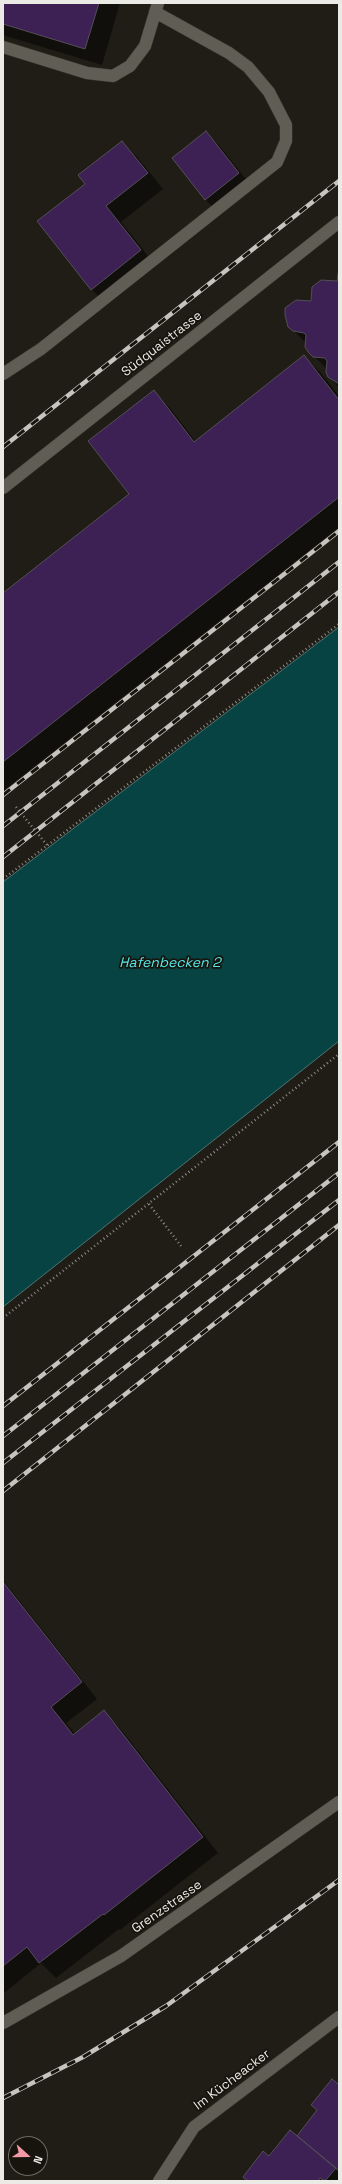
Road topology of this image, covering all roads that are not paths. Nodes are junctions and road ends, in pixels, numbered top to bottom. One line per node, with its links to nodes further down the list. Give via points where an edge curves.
1 (156, 7): 2 (street, via 145,46 130,66 113,76 87,73); 4 (street, via 248,67 269,92 286,125 286,141 277,162 41,349)
2 (3, 47)
3 (339, 222): 5 (street, Südquaistrasse)
4 (3, 374)
5 (3, 488)
6 (339, 1802): 8 (street, Grenzstrasse, via 121,1956)
7 (339, 2017): 9 (street, Im Kücheacker, via 194,2127)
8 (3, 2022)
9 (159, 2181)

